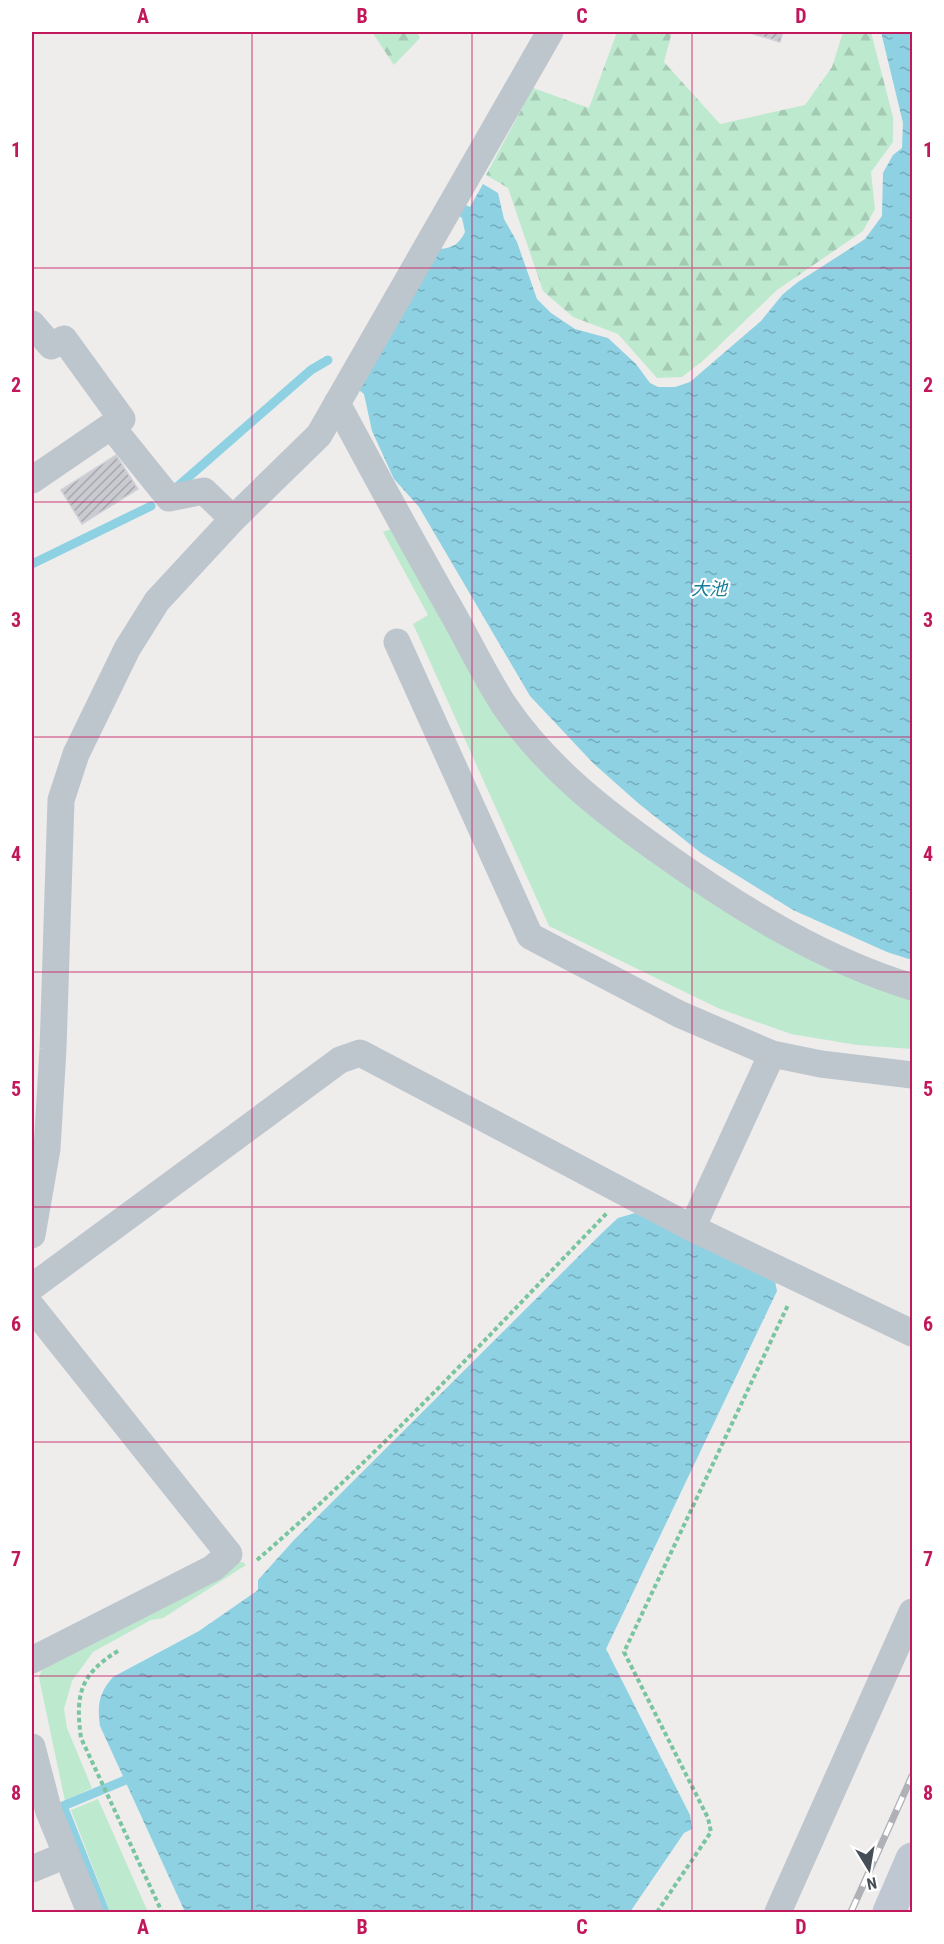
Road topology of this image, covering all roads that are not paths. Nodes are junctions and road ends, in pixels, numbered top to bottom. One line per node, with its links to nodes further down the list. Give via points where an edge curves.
1 (550, 32): 3 (street)
2 (32, 324): 4 (street, via 51,346 64,339 122,419)
3 (337, 404): 6 (street, via 319,435); 8 (street, via 505,706 549,760 606,814 776,929 881,978)
4 (111, 426): 5 (street); 6 (street, via 169,498 204,491)
5 (32, 480)
6 (233, 519): 12 (street, via 158,601 127,649 76,754 61,801 47,1149)
7 (397, 642): 9 (street, via 530,936 679,1014)
8 (912, 987)
9 (772, 1054): 10 (street, via 821,1065); 11 (street)
10 (912, 1075)
11 (692, 1228): 13 (street, via 360,1053 340,1060); 15 (street)
12 (32, 1235)
13 (32, 1287)
14 (32, 1307): 17 (street, via 229,1554 213,1568)
15 (912, 1333)
16 (912, 1612): 23 (street)
17 (32, 1660)
18 (32, 1747): 19 (street, via 49,1812)
19 (66, 1855): 21 (street); 22 (street)
20 (912, 1859): 24 (main road)
21 (32, 1869)
22 (90, 1912)
23 (778, 1912)
24 (889, 1912)

